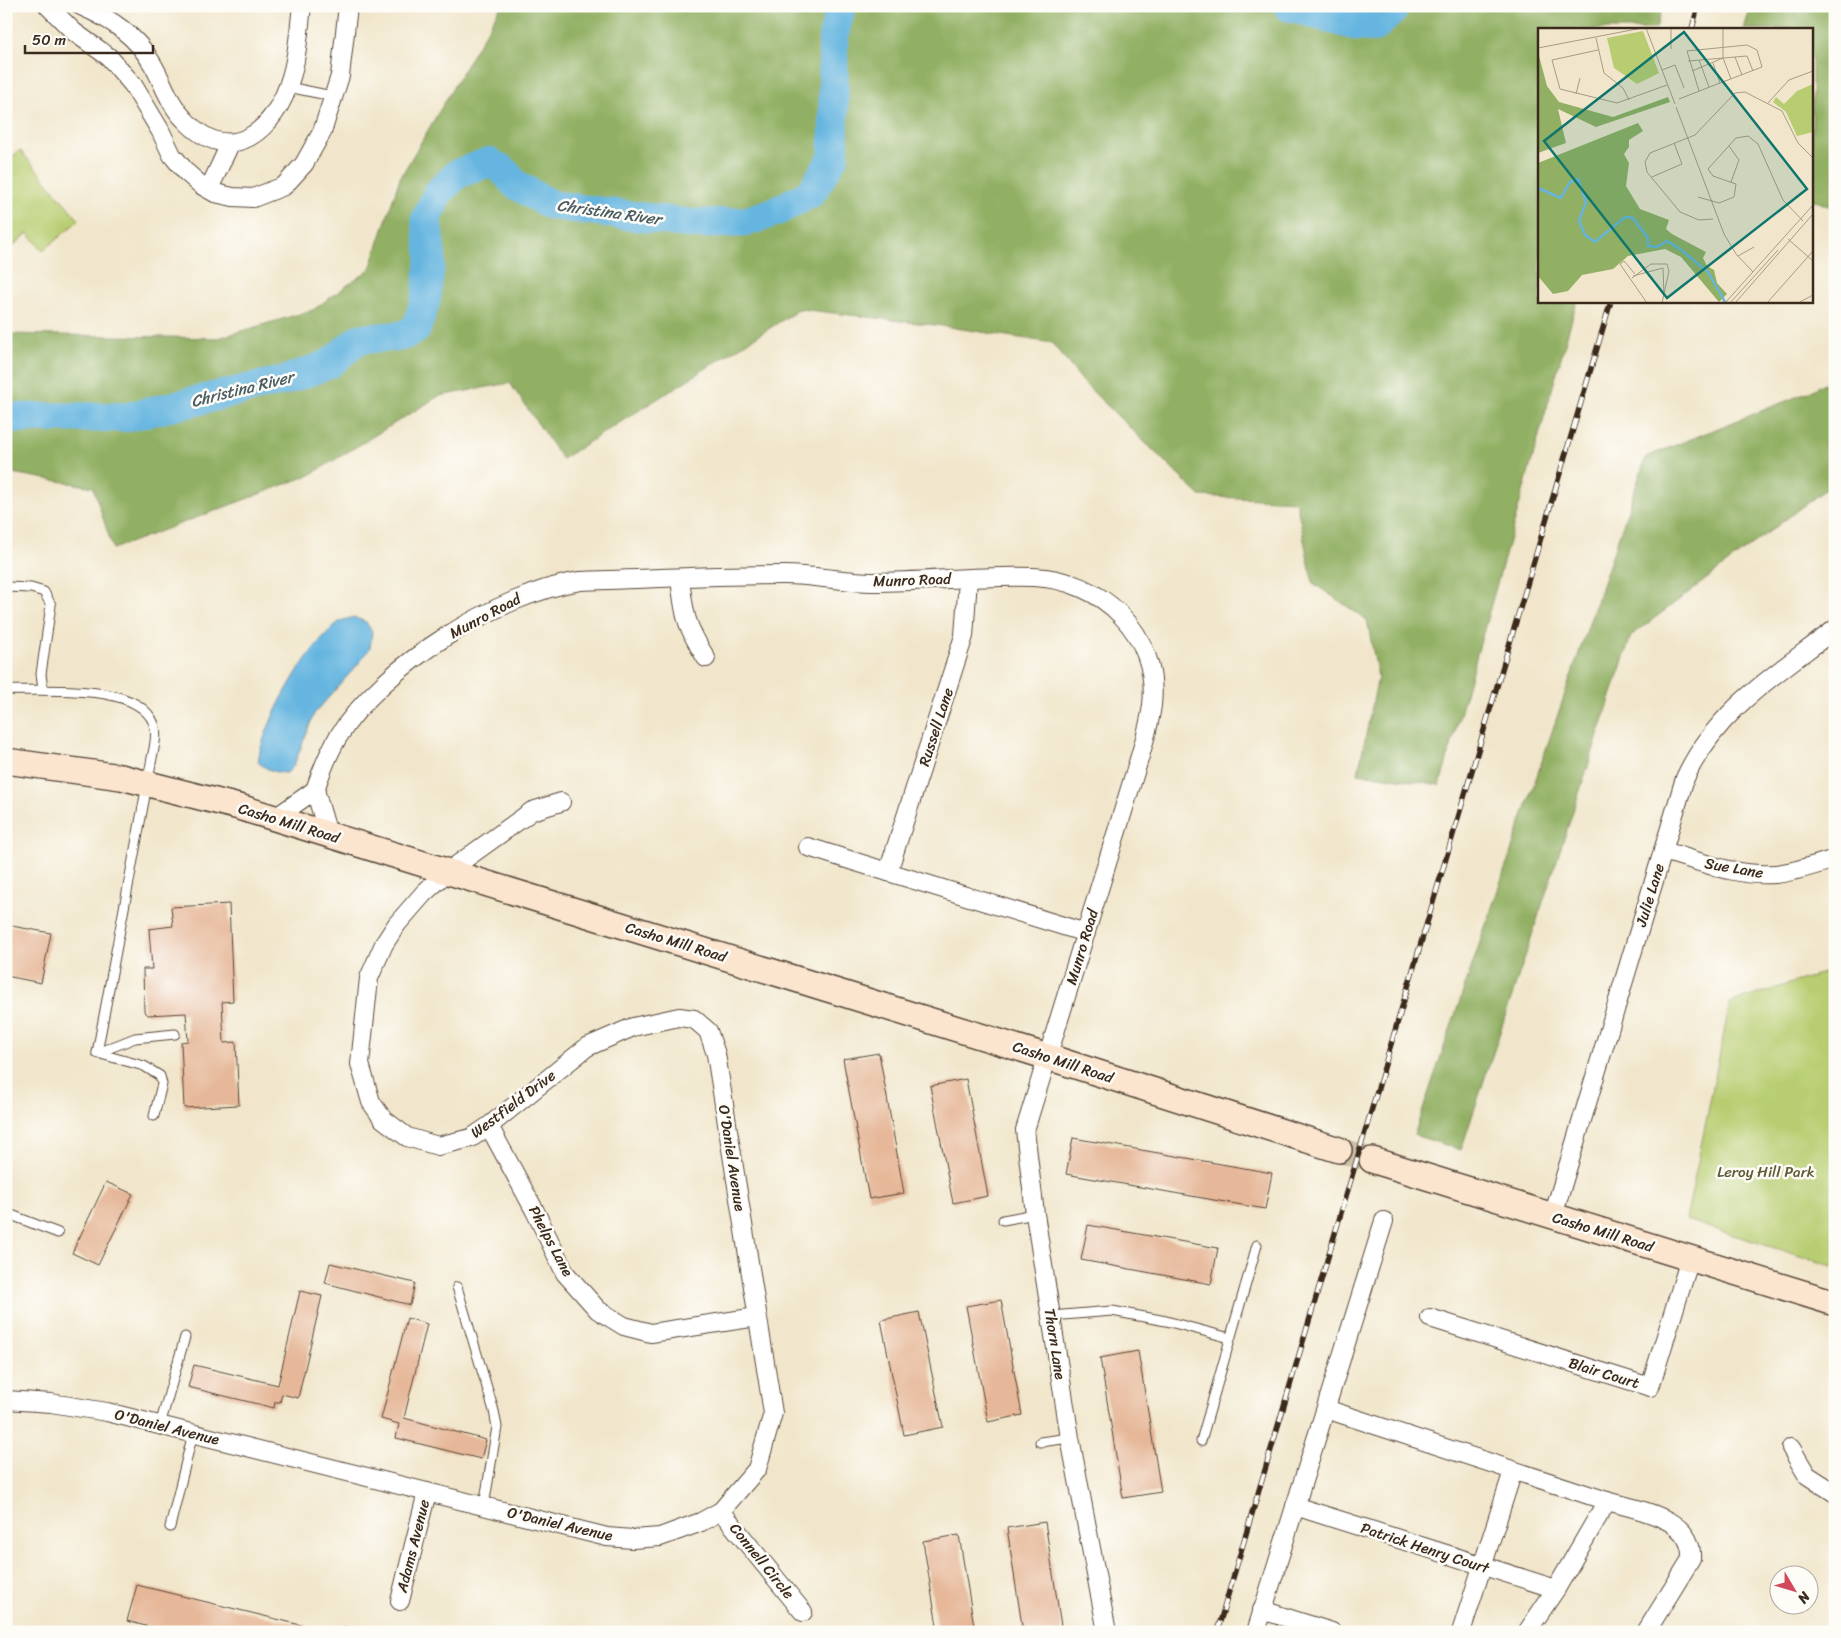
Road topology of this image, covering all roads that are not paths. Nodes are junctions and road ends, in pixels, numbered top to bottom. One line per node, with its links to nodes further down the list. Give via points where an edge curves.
1 (48, 6): 8 (street, via 74,32 109,57 133,85 179,165)
2 (81, 6): 7 (street, via 104,16 131,38 152,64 170,101 192,127 219,143)
3 (302, 6): 5 (street)
4 (348, 6): 6 (street, via 340,76)
5 (288, 87): 6 (lane); 7 (street, via 266,123 251,137)
6 (332, 96): 8 (street, via 314,147 284,186 253,198 233,198)
7 (230, 144): 8 (street)
8 (209, 189)
9 (680, 578): 10 (street, Munro Road, via 785,575 876,582); 13 (street, via 690,632); 18 (street, Munro Road, via 556,585 508,602 470,621 393,676 360,708 338,736)
10 (968, 579): 26 (street, Russell Lane, via 964,636); 27 (street, Munro Road, via 1034,576 1084,588 1112,606 1126,621 1149,662 1152,704 1148,728)
11 (6, 587): 15 (lane, via 44,592 51,605 41,674)
12 (1835, 629): 23 (street, Julie Lane, via 1734,708 1705,740 1685,778)
13 (706, 658)
14 (6, 690): 15 (lane)
15 (43, 690): 17 (lane, via 102,693 138,705 149,714 155,725 155,738)
16 (6, 761): 17 (street, Casho Mill Road)
17 (148, 783): 20 (street, Casho Mill Road); 30 (lane)
18 (315, 790): 20 (street); 21 (street)
19 (561, 802): 25 (street, Westfield Drive, via 532,811)
20 (275, 818): 21 (street, Casho Mill Road)
21 (328, 834): 25 (street, Casho Mill Road)
22 (808, 847): 26 (street)
23 (1663, 851): 24 (street, Sue Lane, via 1756,874 1798,870); 38 (street, Julie Lane)
24 (1835, 859)
25 (447, 872): 31 (street, Casho Mill Road); 33 (street, Westfield Drive, via 424,892 397,924 376,961 369,978 360,1064 371,1102 383,1119 407,1137 438,1146 471,1138)
26 (888, 872): 27 (street)
27 (1086, 933): 31 (street, Munro Road)
28 (694, 1019): 33 (street, Westfield Drive, via 679,1017 633,1027 587,1047); 47 (street, O'Daniel Avenue, via 708,1030 716,1054)
29 (174, 1034): 30 (lane, via 135,1038)
30 (97, 1053): 32 (lane, via 144,1066 160,1076 162,1084)
31 (1048, 1057): 34 (street, Casho Mill Road); 37 (street, Thorn Lane, via 1026,1130)
32 (154, 1116)
33 (489, 1126): 47 (street, Phelps Lane, via 566,1272 598,1310 624,1326 651,1333)
34 (1340, 1150)
35 (1372, 1160): 38 (street, Casho Mill Road)
36 (6, 1213): 41 (lane)
37 (1035, 1214): 39 (lane); 46 (street, Thorn Lane)
38 (1553, 1216): 43 (street, Casho Mill Road)
39 (1003, 1220)
40 (1384, 1220): 52 (street)
41 (58, 1233)
42 (1257, 1245): 50 (lane)
43 (1690, 1259): 45 (street, Casho Mill Road); 48 (street, Blair Court, via 1650,1387)
44 (457, 1287): 63 (lane, via 497,1427)
45 (1835, 1304)
46 (1051, 1316): 50 (lane, via 1112,1311); 55 (street, Thorn Lane)
47 (757, 1317): 65 (street, O'Daniel Avenue, via 774,1413 757,1469)
48 (1430, 1318)
49 (185, 1337): 53 (lane)
50 (1230, 1338): 56 (lane)
51 (6, 1400): 53 (street, O'Daniel Avenue, via 78,1407)
52 (1326, 1409): 59 (street); 64 (street)
53 (160, 1425): 54 (street, O'Daniel Avenue)
54 (193, 1433): 60 (street, O'Daniel Avenue); 66 (lane)
55 (1070, 1438): 57 (lane); 72 (street, Thorn Lane)
56 (1201, 1441)
57 (1040, 1442)
58 (1791, 1448): 61 (street, via 1807,1474)
59 (1513, 1470): 62 (street); 67 (street)
60 (427, 1492): 63 (street, O'Daniel Avenue); 69 (street, Adams Avenue)
61 (1835, 1494)
62 (1607, 1501): 68 (street); 77 (street, via 1654,1514 1670,1522 1687,1537 1692,1550 1684,1572)
63 (484, 1506): 65 (street, O'Daniel Avenue, via 607,1537 633,1539 682,1531)
64 (1295, 1506): 67 (street, Patrick Henry Court); 70 (street)
65 (721, 1511): 71 (street, Connell Circle)
66 (170, 1527)
67 (1482, 1566): 68 (street, Patrick Henry Court); 75 (street)
68 (1556, 1589): 76 (street)
69 (400, 1601)
70 (1262, 1610): 73 (street); 74 (street)
71 (803, 1612)
72 (1107, 1632)
73 (1256, 1632)
74 (1332, 1632)
75 (1462, 1632)
76 (1527, 1632)
77 (1646, 1632)

